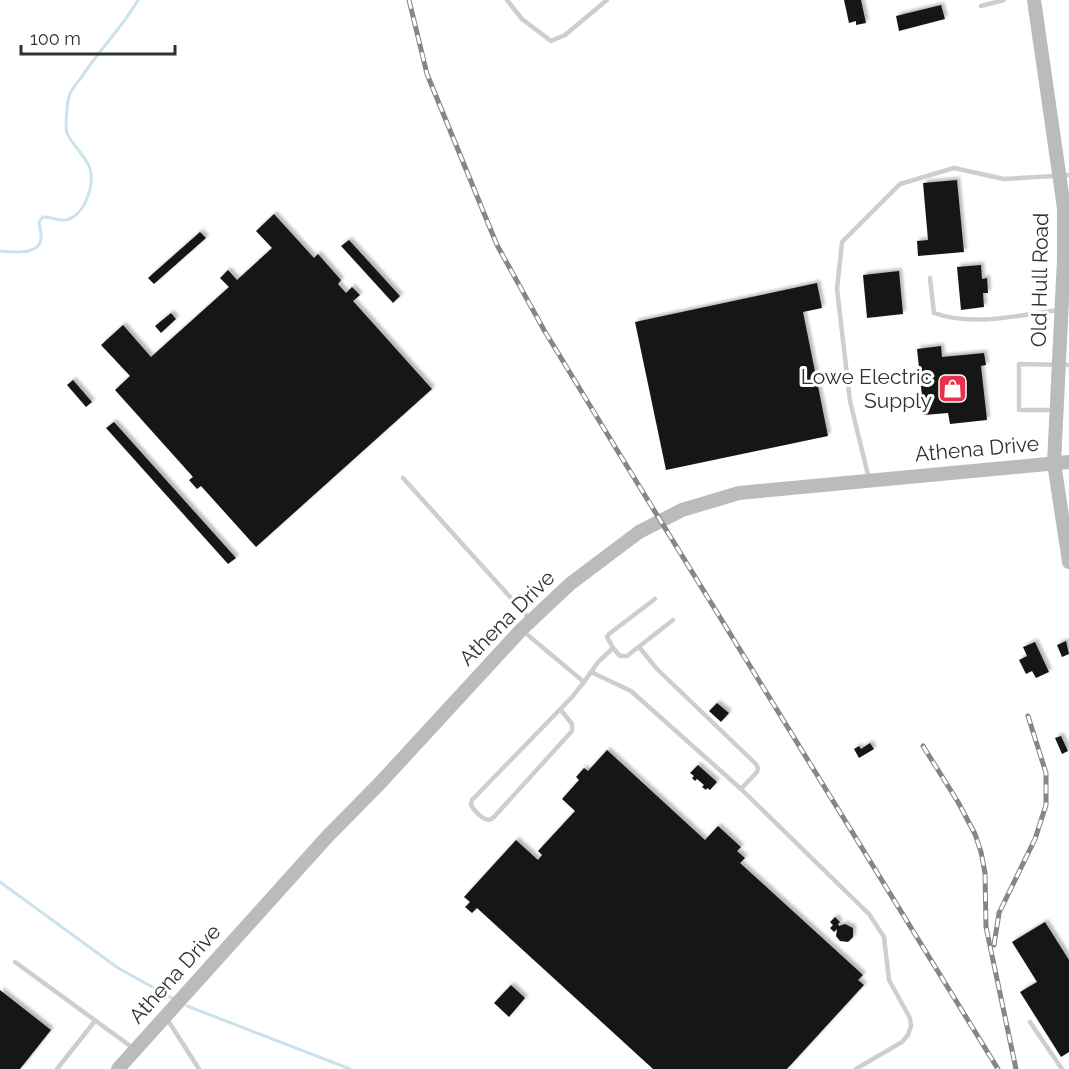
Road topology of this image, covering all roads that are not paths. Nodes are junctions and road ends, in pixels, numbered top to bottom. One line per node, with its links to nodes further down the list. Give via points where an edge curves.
1 (507, 0): 2 (lane, via 522,19 551,41 565,35)
2 (607, 0)
3 (1004, 0): 5 (lane)
4 (1034, 0): 6 (street, Old Hull Road)
5 (981, 6)
6 (1064, 176): 8 (street, Old Hull Road); 14 (lane, via 1005,179 954,168 900,184 842,242 837,289 850,401)
7 (930, 278): 8 (lane, via 934,313 950,319 980,320)
8 (1062, 309): 9 (street, Old Hull Road)
9 (1064, 364): 10 (street, Old Hull Road); 10 (lane, via 1018,364 1019,410)
10 (1056, 410): 12 (street, Old Hull Road)
11 (1069, 462): 12 (street, Athena Drive)
12 (1054, 463): 14 (street, Athena Drive); 15 (street, Old Hull Road)
13 (403, 478): 18 (lane)
14 (870, 480): 18 (street, Athena Drive, via 738,493 682,510 639,532 570,584)
15 (1069, 562)
16 (655, 598): 20 (lane, via 609,634)
17 (674, 620): 19 (lane)
18 (526, 625): 22 (lane); 26 (street, Athena Drive)
19 (639, 647): 20 (lane, via 623,657); 24 (lane, via 756,764 757,772)
20 (613, 648): 21 (lane)
21 (591, 672): 22 (lane); 24 (lane, via 631,691)
22 (584, 682): 23 (lane)
23 (560, 709): 23 (lane, via 472,800 472,808 485,820 493,818 572,731 572,724)
24 (741, 789): 33 (lane, via 869,914 884,937 889,980 911,1026 902,1042)
25 (15, 962): 27 (lane)
26 (166, 1016): 29 (street, Athena Drive); 32 (lane)
27 (95, 1021): 29 (lane); 30 (lane)
28 (1030, 1022): 34 (lane)
29 (135, 1049): 31 (street, Athena Drive)
30 (57, 1069)
31 (118, 1069)
32 (198, 1069)
33 (856, 1069)
34 (1062, 1069)

